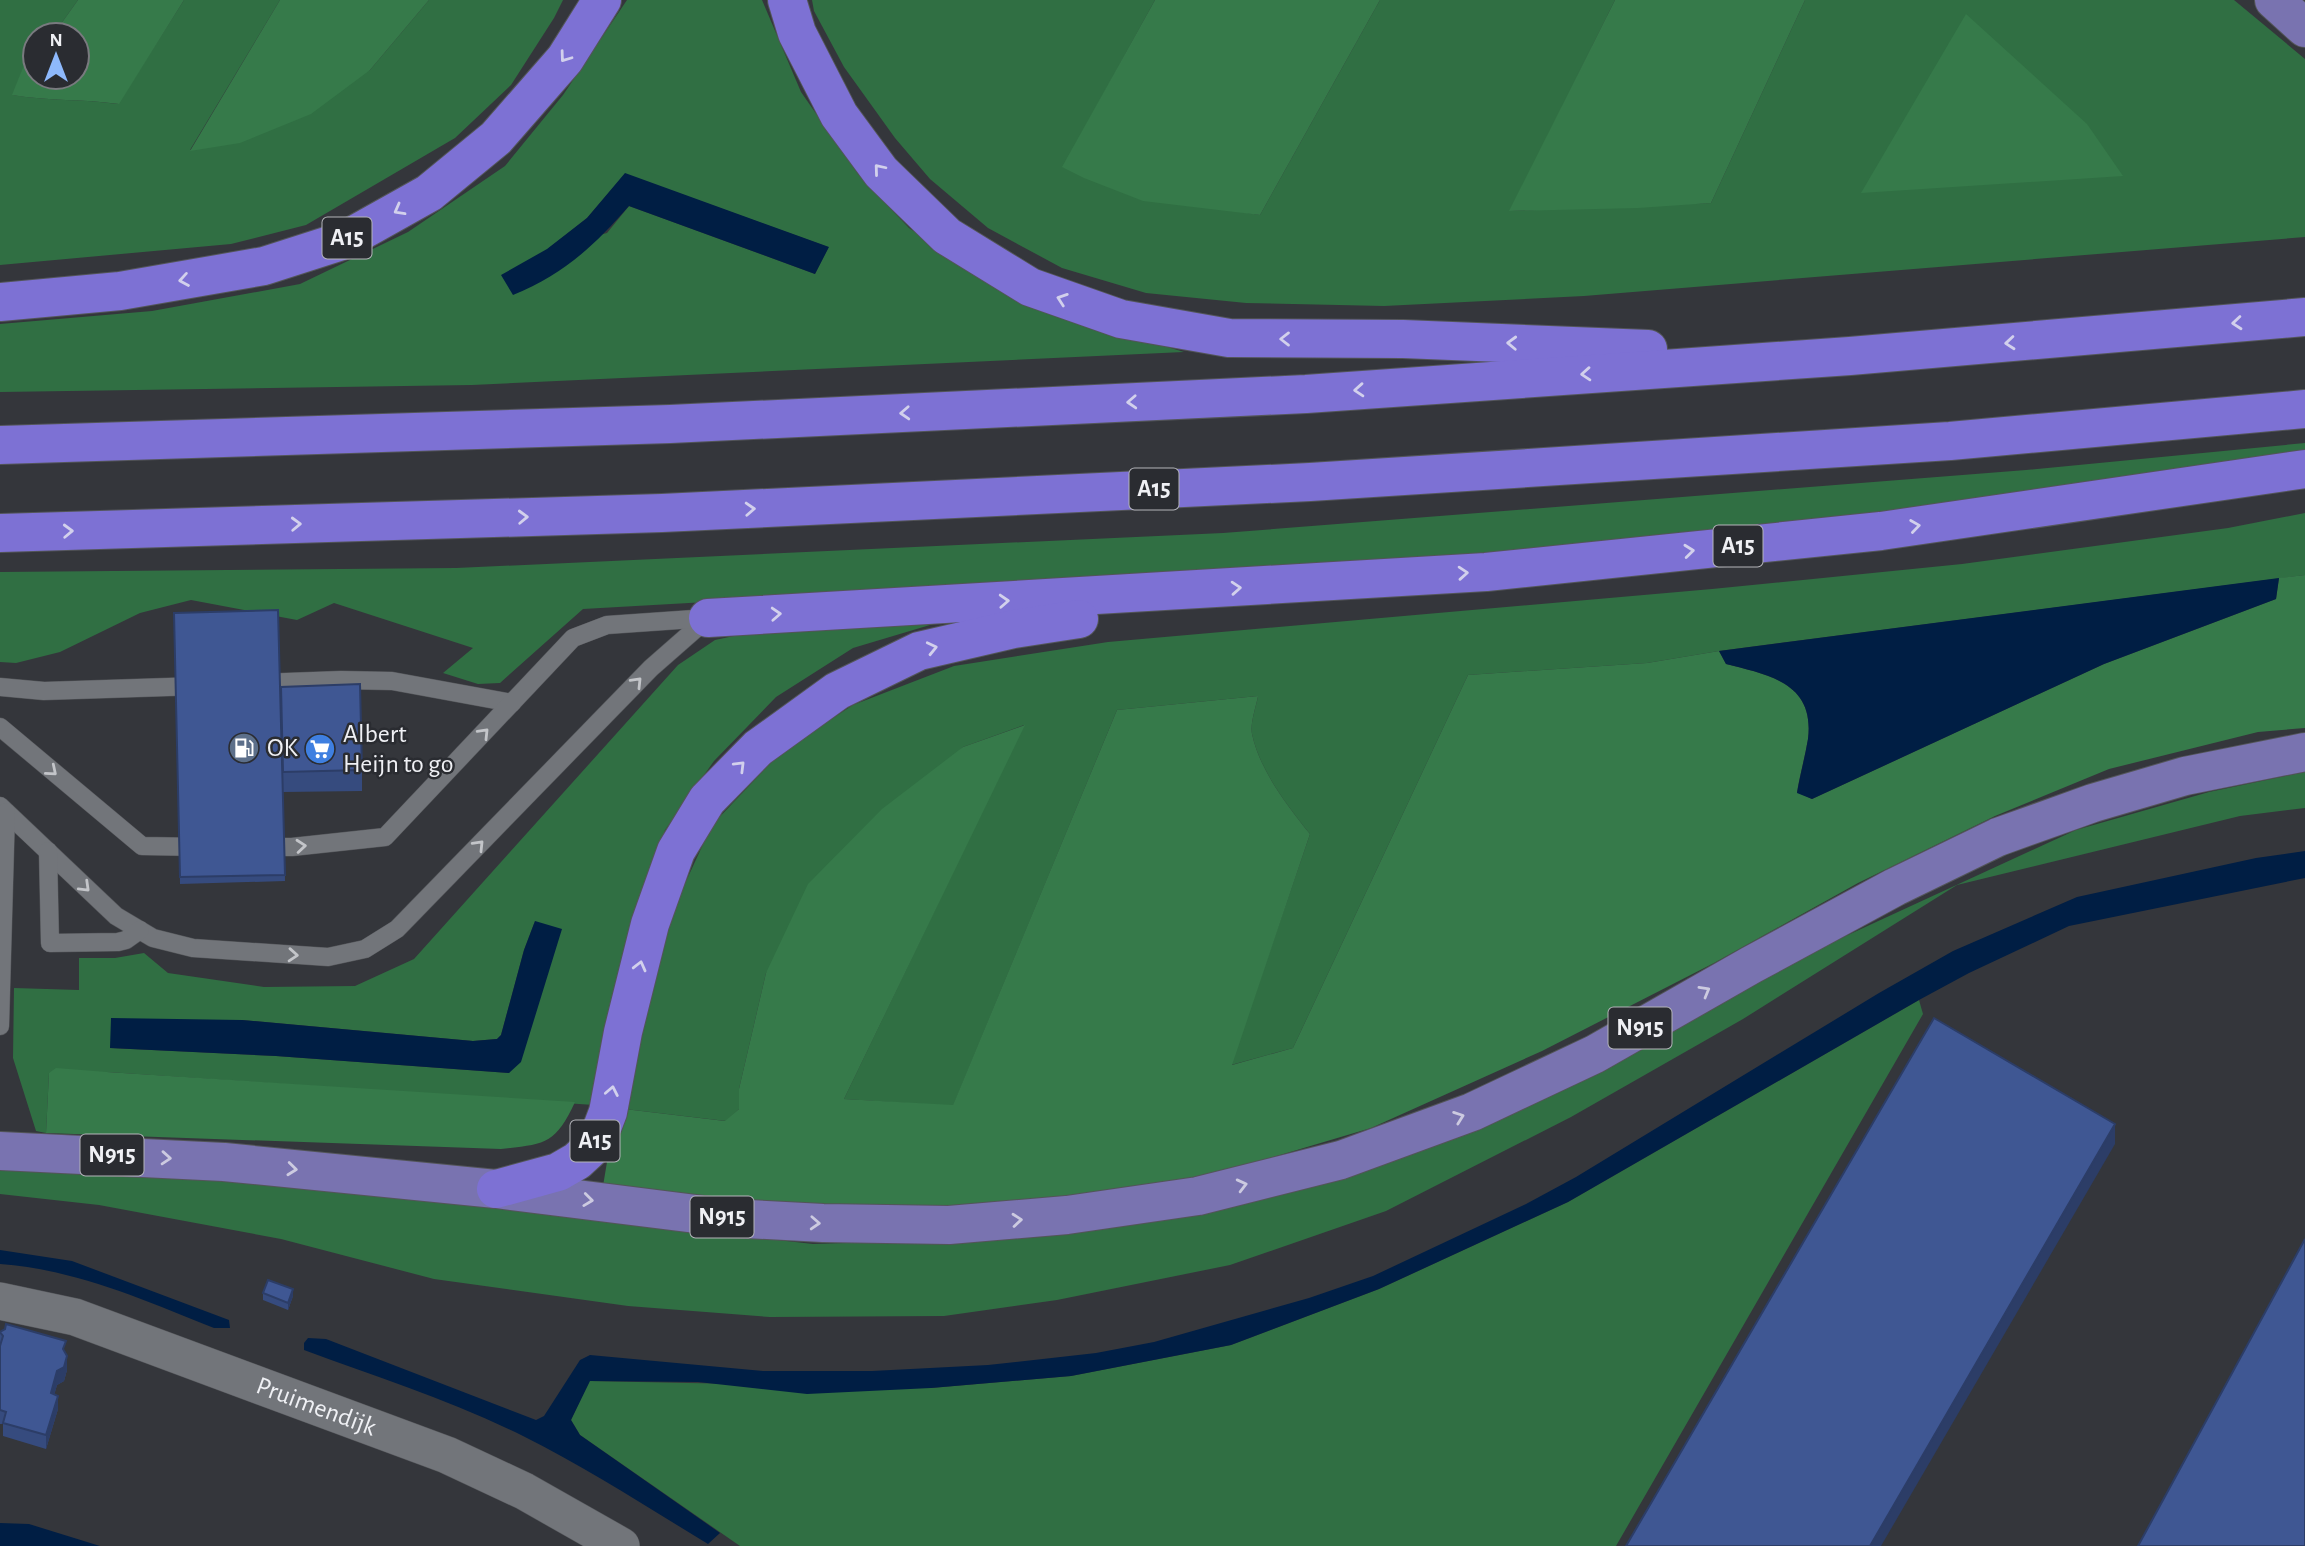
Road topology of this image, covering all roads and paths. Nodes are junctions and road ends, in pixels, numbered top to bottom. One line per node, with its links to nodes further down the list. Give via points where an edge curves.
1 (601, 0): 5 (highway, A15, one-way to 5, via 565,59 496,138 429,193 345,240 264,266 120,291)
2 (787, 0): 7 (highway, one-way to 2, via 1403,339 1229,338 1121,319 1030,288 947,236 881,172 839,115 797,33)
3 (2274, 0): 4 (main road)
4 (2305, 28)
5 (0, 302)
6 (2305, 317): 7 (highway, one-way to 7)
7 (1850, 356): 9 (highway, one-way to 9, via 1264,396 684,424)
8 (2305, 409): 11 (highway, A15, one-way to 8, via 676,512 1310,482 1950,441)
9 (0, 445)
10 (2305, 469): 12 (highway, A15, one-way to 10, via 1486,572 1881,531)
11 (0, 533)
12 (1167, 592): 13 (highway, A15, one-way to 12); 25 (highway, A15, one-way to 12, via 558,1172 590,1149 600,1133 650,925 676,851 706,800 758,748 837,691 919,651 1099,616)
13 (708, 618): 17 (lane, A15, via 607,625 573,638); 22 (lane, one-way to 13, via 153,938 193,948 328,957 365,949 397,929 651,668)
14 (247, 684): 17 (lane, via 392,681)
15 (220, 685): 16 (lane, via 44,691)
16 (0, 688)
17 (512, 703): 18 (lane, A15, one-way to 17, via 142,846 292,847 385,837)
18 (0, 727)
19 (2305, 752): 25 (main road, N915, one-way to 19, via 728,1218 950,1225 1067,1215 1198,1196 1340,1160 1472,1112 1595,1054 1895,887 1998,837 2185,776)
20 (3, 809): 21 (lane); 23 (lane)
21 (48, 851): 22 (lane, one-way to 22, via 116,916); 22 (lane, via 50,943 118,942)
22 (141, 930)
23 (0, 1026)
24 (0, 1151): 25 (main road, N915, one-way to 25, via 188,1159)
25 (496, 1189)
26 (0, 1300): 27 (street, Pruimendijk, via 75,1317 447,1455)
27 (621, 1546)

